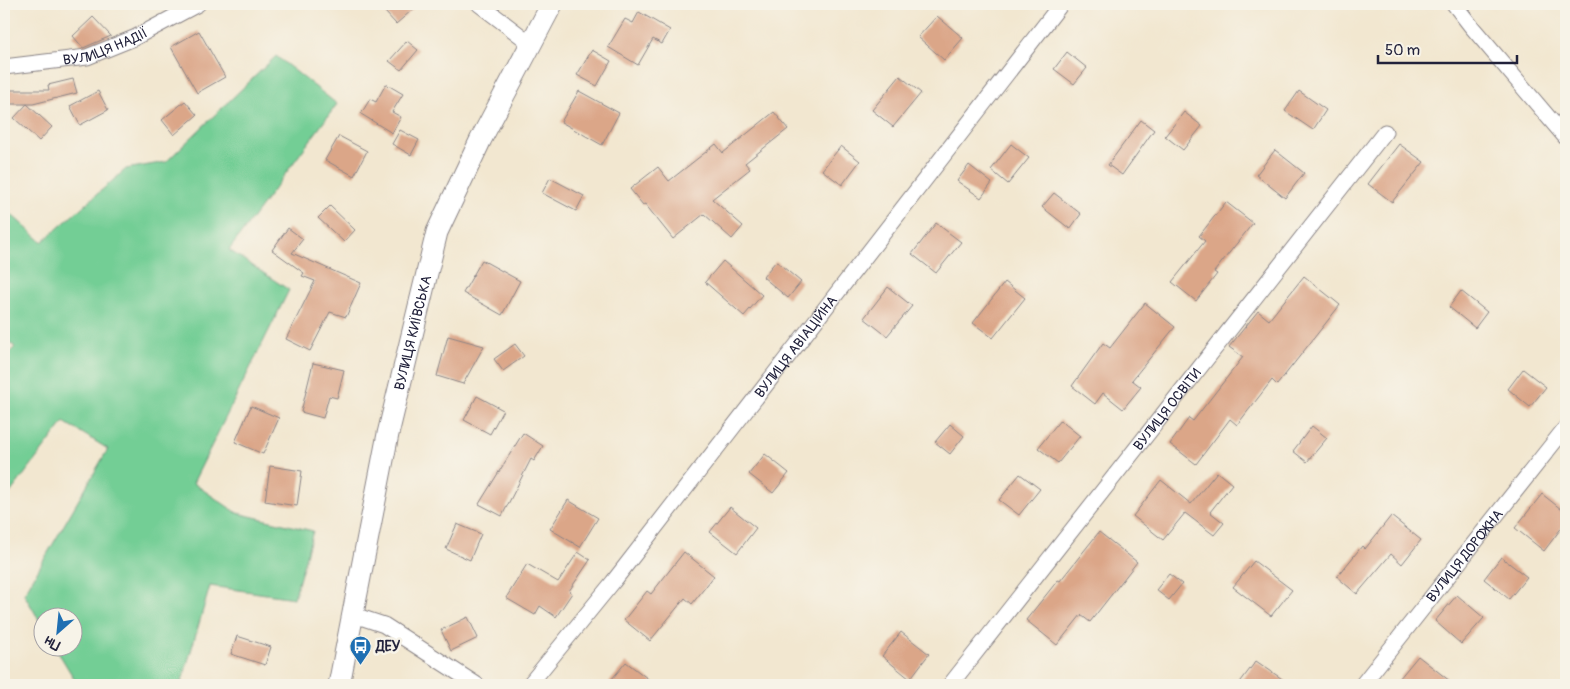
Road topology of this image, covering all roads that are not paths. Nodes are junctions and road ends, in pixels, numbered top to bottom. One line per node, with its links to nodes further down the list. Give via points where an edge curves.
1 (198, 4): 7 (street, ВУЛИЦЯ НАДІЇ, via 134,38 88,56)
2 (480, 4): 6 (street)
3 (552, 4): 6 (street, ВУЛИЦЯ КИЇВСЬКА)
4 (1060, 4): 14 (street, ВУЛИЦЯ АВІАЦІЙНА, via 613,582)
5 (1454, 4): 9 (street)
6 (530, 43): 11 (street, ВУЛИЦЯ КИЇВСЬКА, via 437,232 388,434)
7 (4, 66)
8 (1385, 132): 15 (street, ВУЛИЦЯ ОСВІТИ)
9 (1566, 138)
10 (1566, 427): 16 (street, ВУЛИЦЯ ДОРОЖНА)
11 (354, 615): 12 (street, ВУЛИЦЯ КИЇВСЬКА); 13 (street, via 384,625)
12 (339, 685)
13 (477, 685)
14 (528, 685)
15 (950, 685)
16 (1362, 685)

